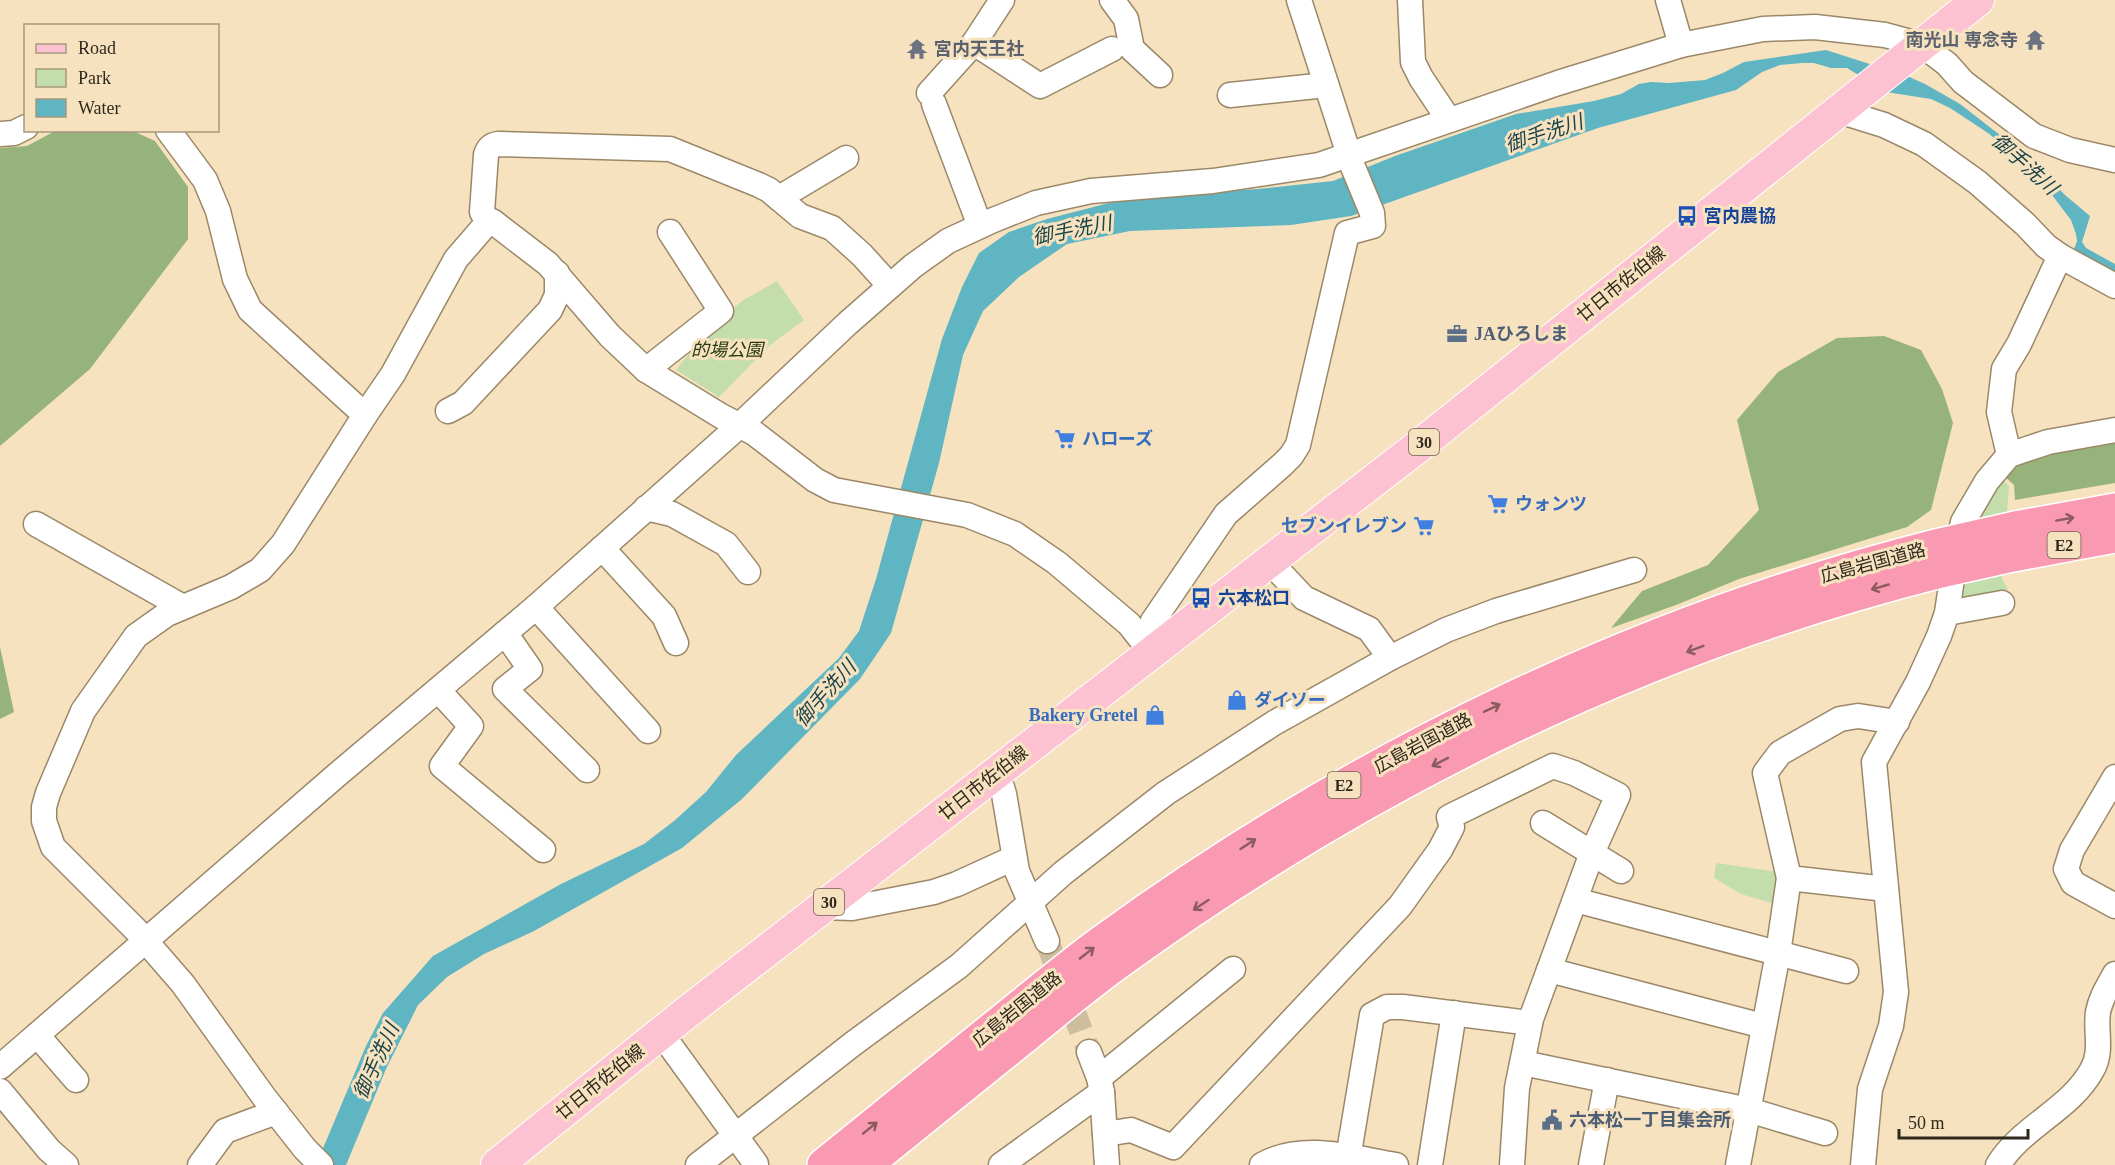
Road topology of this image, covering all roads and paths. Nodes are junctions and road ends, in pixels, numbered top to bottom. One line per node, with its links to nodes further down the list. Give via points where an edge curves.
1 (1002, 0): 7 (street)
2 (1112, 0): 11 (street, via 1126,19 1132,49)
3 (1299, 0): 12 (street)
4 (1410, 0): 15 (street, via 1413,62)
5 (1668, 0): 8 (street)
6 (1978, 0): 10 (main road, 廿日市佐伯線 / 30)
7 (974, 43): 9 (street, via 1040,86); 24 (street, via 932,99)
8 (1681, 45): 10 (street, via 1763,29 1815,27 1885,35); 15 (street)
9 (1112, 49)
10 (1911, 54): 14 (main road, 廿日市佐伯線 / 30); 20 (street, via 1947,64 1963,82 2034,136 2070,150)
11 (1160, 75)
12 (1326, 85): 13 (street); 21 (street)
13 (1230, 95)
14 (1842, 108): 26 (street, via 1933,150 1977,182); 42 (main road, 廿日市佐伯線 / 30)
15 (1449, 120): 21 (street)
16 (24, 129): 18 (street)
17 (169, 132): 32 (street, via 205,180 218,211 235,279 250,310)
18 (0, 134)
19 (846, 158): 22 (street)
20 (2115, 160)
21 (1351, 161): 24 (street, via 1213,181 1091,191 1036,203); 51 (street, via 1372,213 1373,226 1347,233 1298,445 1282,465 1226,514 1159,612 1148,631)
22 (778, 198): 23 (street, via 748,180 670,149 498,144 492,145 486,155 482,212); 28 (street, via 800,216 832,228)
23 (488, 222): 27 (street); 32 (street, via 456,258 393,374)
24 (980, 226): 28 (street, via 948,241)
25 (670, 232): 30 (street, via 721,311)
26 (2060, 256): 29 (street); 35 (street, via 2004,369 1999,412)
27 (557, 273): 30 (street, via 610,336); 31 (street, via 558,295 550,310 463,403)
28 (890, 286): 33 (street)
29 (2115, 286)
30 (646, 370): 33 (street)
31 (448, 411)
32 (365, 416): 47 (street, via 273,558 246,580)
33 (739, 426): 36 (street); 51 (street, via 825,486 967,515 1015,534 1037,547 1129,624)
34 (2115, 430): 35 (street, via 2048,442)
35 (2009, 455): 48 (street, via 1987,481 1963,522)
36 (646, 508): 40 (street); 44 (street, via 672,514 726,544)
37 (2115, 510): 41 (highway, 広島岩国道路 / E2, one-way to 37, bridge, via 2023,526)
38 (36, 524): 47 (street)
39 (2115, 536): 41 (highway, 広島岩国道路 / E2, bridge, via 2037,550)
40 (602, 548): 46 (street); 50 (street, via 663,616)
41 (1938, 559): 102 (highway, 広島岩国道路 / E2, one-way to 41, via 1099,944 1256,838 1365,774 1476,715 1610,655 1747,601 1827,575); 103 (highway, 広島岩国道路 / E2, one-way to 103, via 1620,678 1488,738 1377,796 1235,882 1115,964)
42 (1270, 561): 51 (main road, 廿日市佐伯線 / 30); 52 (street, via 1304,598 1369,629)
43 (1634, 570): 52 (street, via 1496,611)
44 (748, 572)
45 (2002, 603): 48 (street)
46 (536, 607): 49 (street); 55 (street)
47 (183, 608): 70 (street, via 160,618 136,636 94,694 79,720 44,807 47,835 53,847)
48 (1947, 613): 54 (street, via 1927,664)
49 (505, 633): 53 (street); 56 (street, via 530,669 505,689)
50 (676, 643)
51 (1149, 647): 57 (main road, 廿日市佐伯線 / 30)
52 (1390, 658): 67 (street, via 1274,723 1166,793 1063,873)
53 (438, 690): 60 (street, via 471,726 442,766); 70 (street)
54 (1897, 722): 64 (street, via 1858,716 1840,719 1780,753 1765,773); 65 (street, via 1874,762)
55 (648, 731)
56 (587, 770)
57 (997, 772): 62 (street); 69 (main road, 廿日市佐伯線 / 30)
58 (2115, 777): 68 (street, via 2072,850 2066,869 2073,883)
59 (1543, 823): 61 (street)
60 (543, 850)
61 (1592, 853): 63 (street); 66 (street); 93 (street, via 1618,795 1553,766 1449,818 1452,826 1440,850 1400,906 1173,1147 1131,1130)
62 (1014, 858): 67 (street); 69 (street, via 942,890 852,908)
63 (1622, 871)
64 (1789, 878): 65 (street); 72 (street)
65 (1886, 889): 112 (street, via 1896,992 1891,1026 1870,1089)
66 (1575, 900): 72 (street); 74 (street)
67 (1031, 903): 71 (street); 94 (street, via 959,966)
68 (2115, 906)
69 (823, 907): 80 (main road, 廿日市佐伯線 / 30)
70 (145, 941): 81 (street); 91 (street, via 183,984)
71 (1047, 941)
72 (1778, 953): 75 (street); 79 (street)
73 (1233, 969): 88 (street)
74 (1549, 970): 78 (street); 79 (street)
75 (1846, 971)
76 (2115, 974): 83 (street, via 2101,999 2098,1015)
77 (1454, 1013): 78 (street); 96 (street, via 1387,1007 1372,1015); 108 (street)
78 (1530, 1023): 84 (street)
79 (1763, 1026): 90 (street)
80 (661, 1033): 94 (street); 100 (main road, 廿日市佐伯線 / 30)
81 (37, 1035): 85 (street); 86 (street)
82 (1089, 1052): 88 (street)
83 (2107, 1056): 113 (street, via 2073,1096 2022,1137)
84 (1522, 1063): 87 (street); 109 (street)
85 (0, 1067)
86 (76, 1080)
87 (1607, 1080): 90 (street); 110 (street)
88 (1101, 1085): 93 (street); 104 (street)
89 (0, 1091): 98 (street)
90 (1749, 1110): 92 (street); 111 (street)
91 (276, 1112): 95 (street); 99 (street, via 225,1131)
92 (1825, 1133)
93 (1105, 1134): 105 (street)
94 (735, 1136): 97 (street); 101 (street)
95 (315, 1158)
96 (1336, 1159): 106 (street, via 1311,1152 1277,1157); 107 (street)
97 (756, 1164)
98 (66, 1165)
99 (200, 1165)
100 (497, 1165)
101 (698, 1165)
102 (824, 1165)
103 (865, 1165)
104 (1001, 1165)
105 (1107, 1165)
106 (1262, 1165)
107 (1396, 1165)
108 (1430, 1165)
109 (1512, 1165)
110 (1591, 1165)
111 (1738, 1165)
112 (1863, 1165)
113 (1998, 1165)

